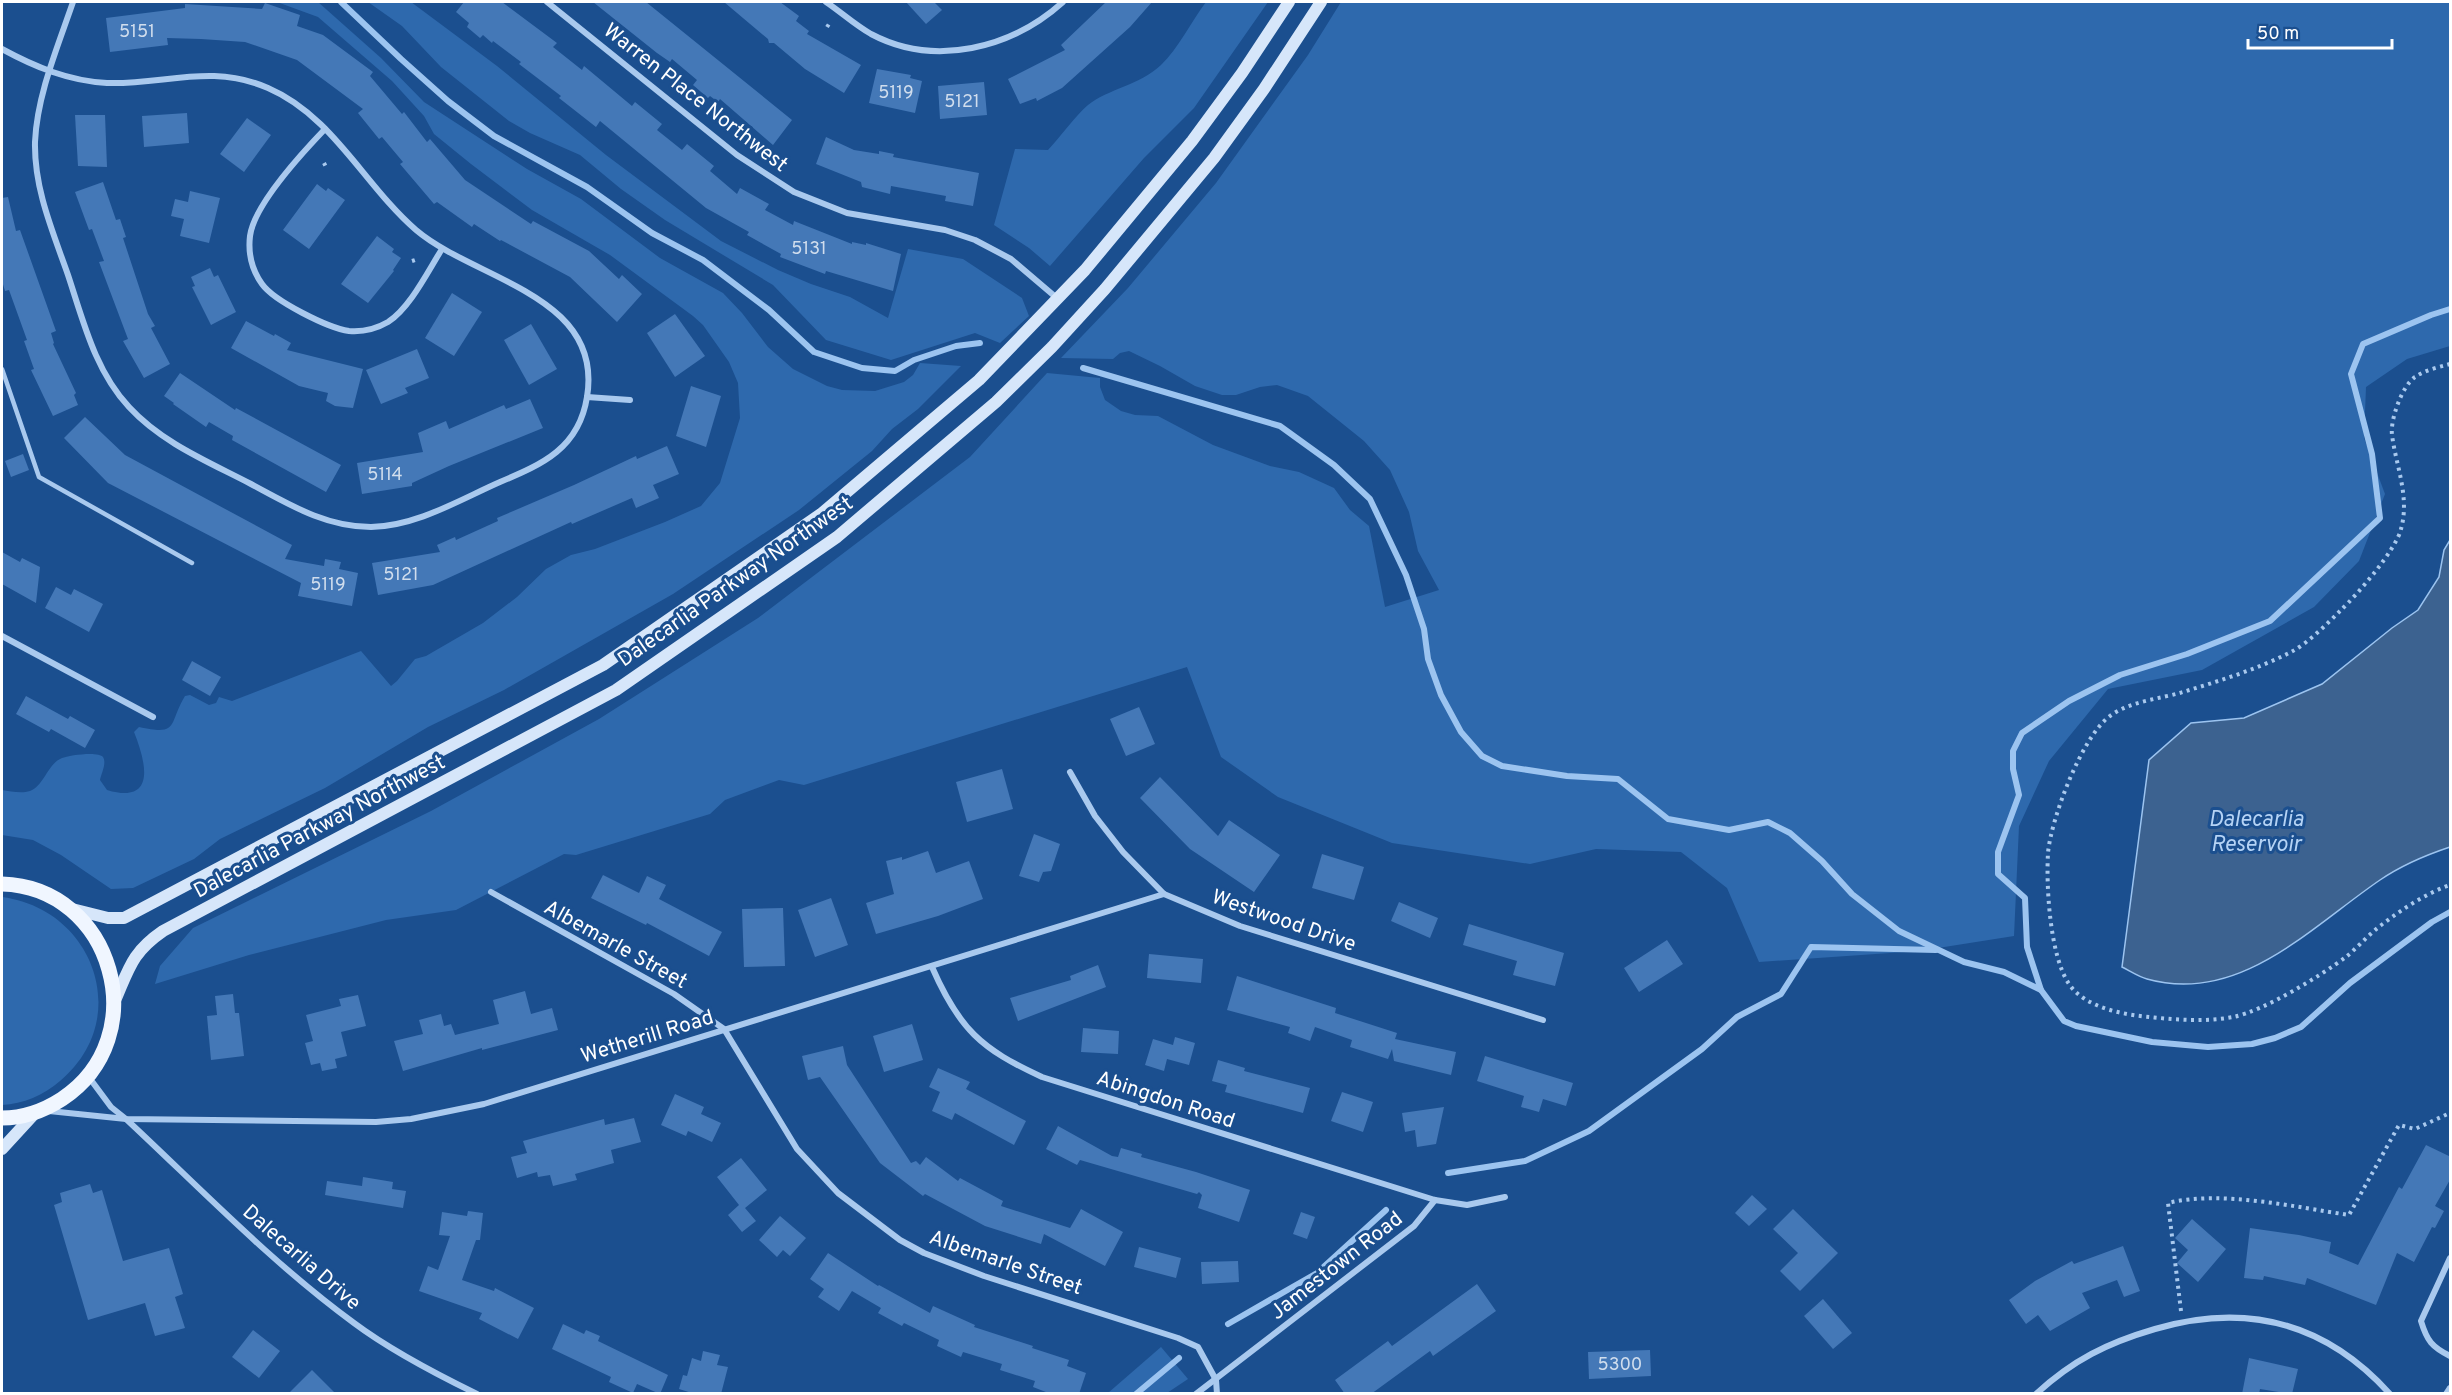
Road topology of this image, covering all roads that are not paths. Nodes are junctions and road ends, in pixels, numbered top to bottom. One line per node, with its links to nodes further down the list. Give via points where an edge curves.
1 (73, 2): 8 (street)
2 (547, 2): 11 (street, Warren Place Northwest, via 737,155 794,192 847,213 945,230 975,240 1011,260)
3 (826, 2): 4 (street, via 882,39 906,47 943,51 980,47 1010,37)
4 (1063, 2)
5 (1289, 2): 11 (main road, Dalecarlia Parkway Northwest, via 1186,149)
6 (1321, 2): 26 (main road, Dalecarlia Parkway Northwest, via 1214,158 1106,289 996,402 837,537 616,690 163,931 144,944 133,959)
7 (2, 49): 8 (street)
8 (50, 72): 9 (street, via 104,83 190,75 235,79 285,97); 13 (street, via 35,143 38,181 49,221 107,378 145,423 177,445 312,516 346,525 382,526 417,518 545,462 575,432)
9 (325, 129): 10 (street, via 398,212); 10 (street, via 276,187 253,224 249,244 252,265 268,291 332,327 365,331 381,326 400,311)
10 (442, 249): 13 (street, via 536,297 559,314 572,328 584,354)
11 (1059, 299): 24 (main road, Dalecarlia Parkway Northwest, via 979,380 821,514 603,665 124,918 108,918)
12 (2, 369): 15 (lane, via 39,477)
13 (587, 397): 14 (street)
14 (630, 400)
15 (192, 563)
16 (2, 636): 17 (street)
17 (153, 717)
18 (1070, 772): 23 (street, Westwood Drive, via 1095,816)
19 (2, 872): 21 (main road)
20 (2, 884): 21 (main road)
21 (27, 888): 24 (main road)
22 (490, 892): 28 (street, Albemarle Street, via 674,994)
23 (1164, 894): 25 (street, Wetherill Road); 27 (street, Westwood Drive, via 1240,926)
24 (67, 907): 26 (main road, via 98,941 111,974)
25 (932, 967): 28 (street, Wetherill Road); 35 (street, Abingdon Road, via 946,1000 972,1035 1016,1065 1042,1077)
26 (114, 1003): 29 (main road, via 111,1035)
27 (1544, 1020)
28 (724, 1029): 32 (street, Wetherill Road, via 484,1104 411,1119); 38 (street, Albemarle Street, via 797,1149 838,1193 873,1221 900,1240 950,1264 1198,1347)
29 (87, 1076): 30 (main road, via 68,1095); 32 (street, Dalecarlia Drive, via 111,1107)
30 (39, 1111): 31 (main road); 32 (street); 33 (main road)
31 (2, 1118)
32 (126, 1119): 40 (street, Dalecarlia Drive, via 257,1243 355,1324)
33 (2, 1149)
34 (1505, 1197): 35 (street, via 1467,1205)
35 (1435, 1200): 38 (street, Jamestown Road, via 1414,1226)
36 (2451, 1258): 37 (street, via 2421,1321 2426,1338)
37 (2451, 1356)
38 (1216, 1380): 41 (street, Jamestown Road); 42 (street, Albemarle Street)
39 (2451, 1388): 45 (street)
40 (477, 1394)
41 (1196, 1394)
42 (1217, 1394)
43 (2036, 1394): 44 (street, via 2086,1355 2124,1338 2182,1321 2219,1317 2257,1318 2304,1330 2351,1356)
44 (2390, 1394)
45 (2446, 1394)

